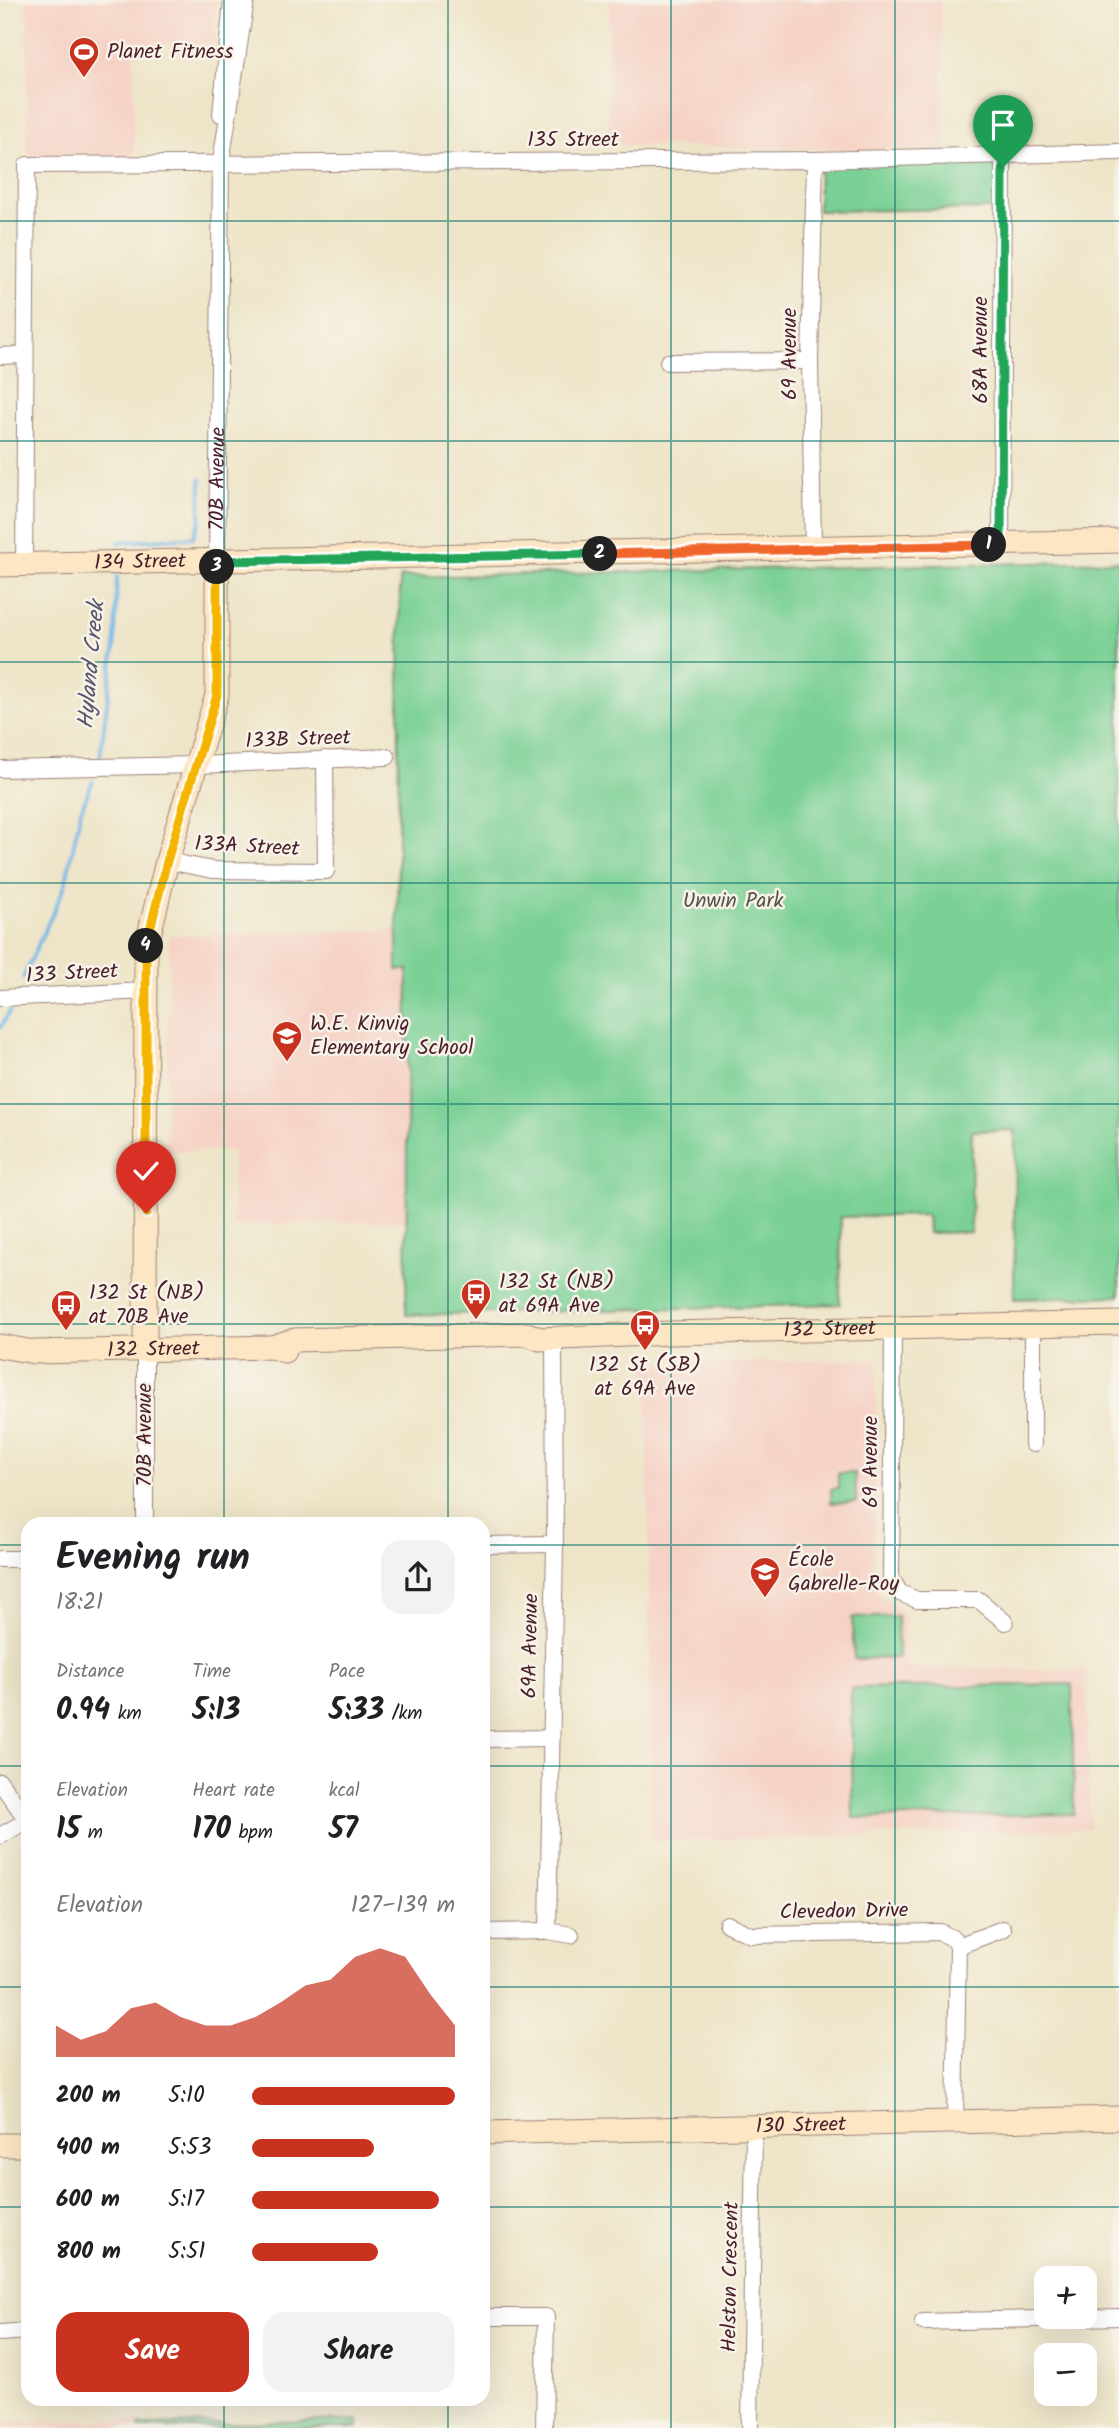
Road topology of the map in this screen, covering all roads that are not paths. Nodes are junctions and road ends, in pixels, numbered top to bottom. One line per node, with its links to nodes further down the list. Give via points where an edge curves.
1 (232, 0): 3 (street, via 220,106)
2 (246, 0): 3 (street)
3 (224, 138): 7 (street, 70B Avenue)
4 (1119, 152): 5 (street, 135 Street)
5 (1003, 156): 6 (street, 135 Street); 13 (street, 68A Avenue)
6 (815, 160): 7 (street, 135 Street); 10 (street, 69 Avenue)
7 (222, 162): 8 (street, 135 Street, via 27,164); 15 (street, 70B Avenue)
8 (24, 355): 9 (street); 17 (street)
9 (0, 356)
10 (810, 361): 11 (street); 14 (street, 69 Avenue)
11 (668, 362)
12 (1119, 541): 13 (street, 134 Street)
13 (1001, 545): 14 (street, 134 Street)
14 (813, 548): 15 (street, 134 Street)
15 (217, 561): 17 (street, 134 Street); 20 (street, 70B Avenue, via 218,687)
16 (0, 565): 17 (street, 134 Street)
17 (24, 565)
18 (387, 758): 19 (street, 133B Street)
19 (325, 760): 20 (street, 133B Street); 22 (street, 133A Street, via 326,871 213,870)
20 (198, 765): 21 (street, 133B Street); 22 (street, 70B Avenue)
21 (0, 769)
22 (167, 861): 23 (street, 70B Avenue, via 146,947)
23 (147, 991): 24 (street, 133 Street); 30 (street, 70B Avenue)
24 (0, 998)
25 (1119, 1323): 26 (street, 132 Street)
26 (1033, 1325): 27 (street, 132 Street); 33 (street)
27 (892, 1328): 28 (street, 132 Street); 39 (street, 69 Avenue, via 891,1578 900,1593 916,1600 979,1600)
28 (547, 1339): 30 (street, 132 Street, via 528,1347 294,1354 272,1347); 35 (street, 69A Avenue)
29 (0, 1346): 31 (street, 132 Street)
30 (145, 1350): 31 (street, 132 Street); 34 (street, 70B Avenue)
31 (34, 1352): 32 (street, 132 Street)
32 (0, 1360)
33 (1033, 1444)
34 (145, 1517)
35 (555, 1544): 36 (street); 40 (street, 69A Avenue)
36 (490, 1545)
37 (0, 1559): 38 (street)
38 (21, 1559)
39 (1004, 1622)
40 (550, 1738): 41 (street); 48 (street, 69A Avenue)
41 (490, 1739)
42 (0, 1782): 43 (street)
43 (21, 1810)
44 (21, 1824): 45 (street)
45 (0, 1836)
46 (727, 1924): 51 (street, Clevedon Drive, via 751,1935 940,1932)
47 (1003, 1929): 51 (street)
48 (548, 1931): 49 (street); 50 (street)
49 (490, 1932)
50 (571, 1935)
51 (958, 1946): 53 (street)
52 (1119, 2118): 53 (street, 130 Street)
53 (955, 2121): 54 (street, 130 Street)
54 (754, 2127): 55 (street, 130 Street); 64 (street, Helston Crescent)
55 (490, 2133)
56 (21, 2144): 57 (street)
57 (0, 2145)
58 (490, 2317): 63 (street, via 546,2317)
59 (1119, 2317): 60 (street)
60 (923, 2322)
61 (21, 2332): 62 (street)
62 (0, 2333)
63 (544, 2428)
64 (750, 2428)

